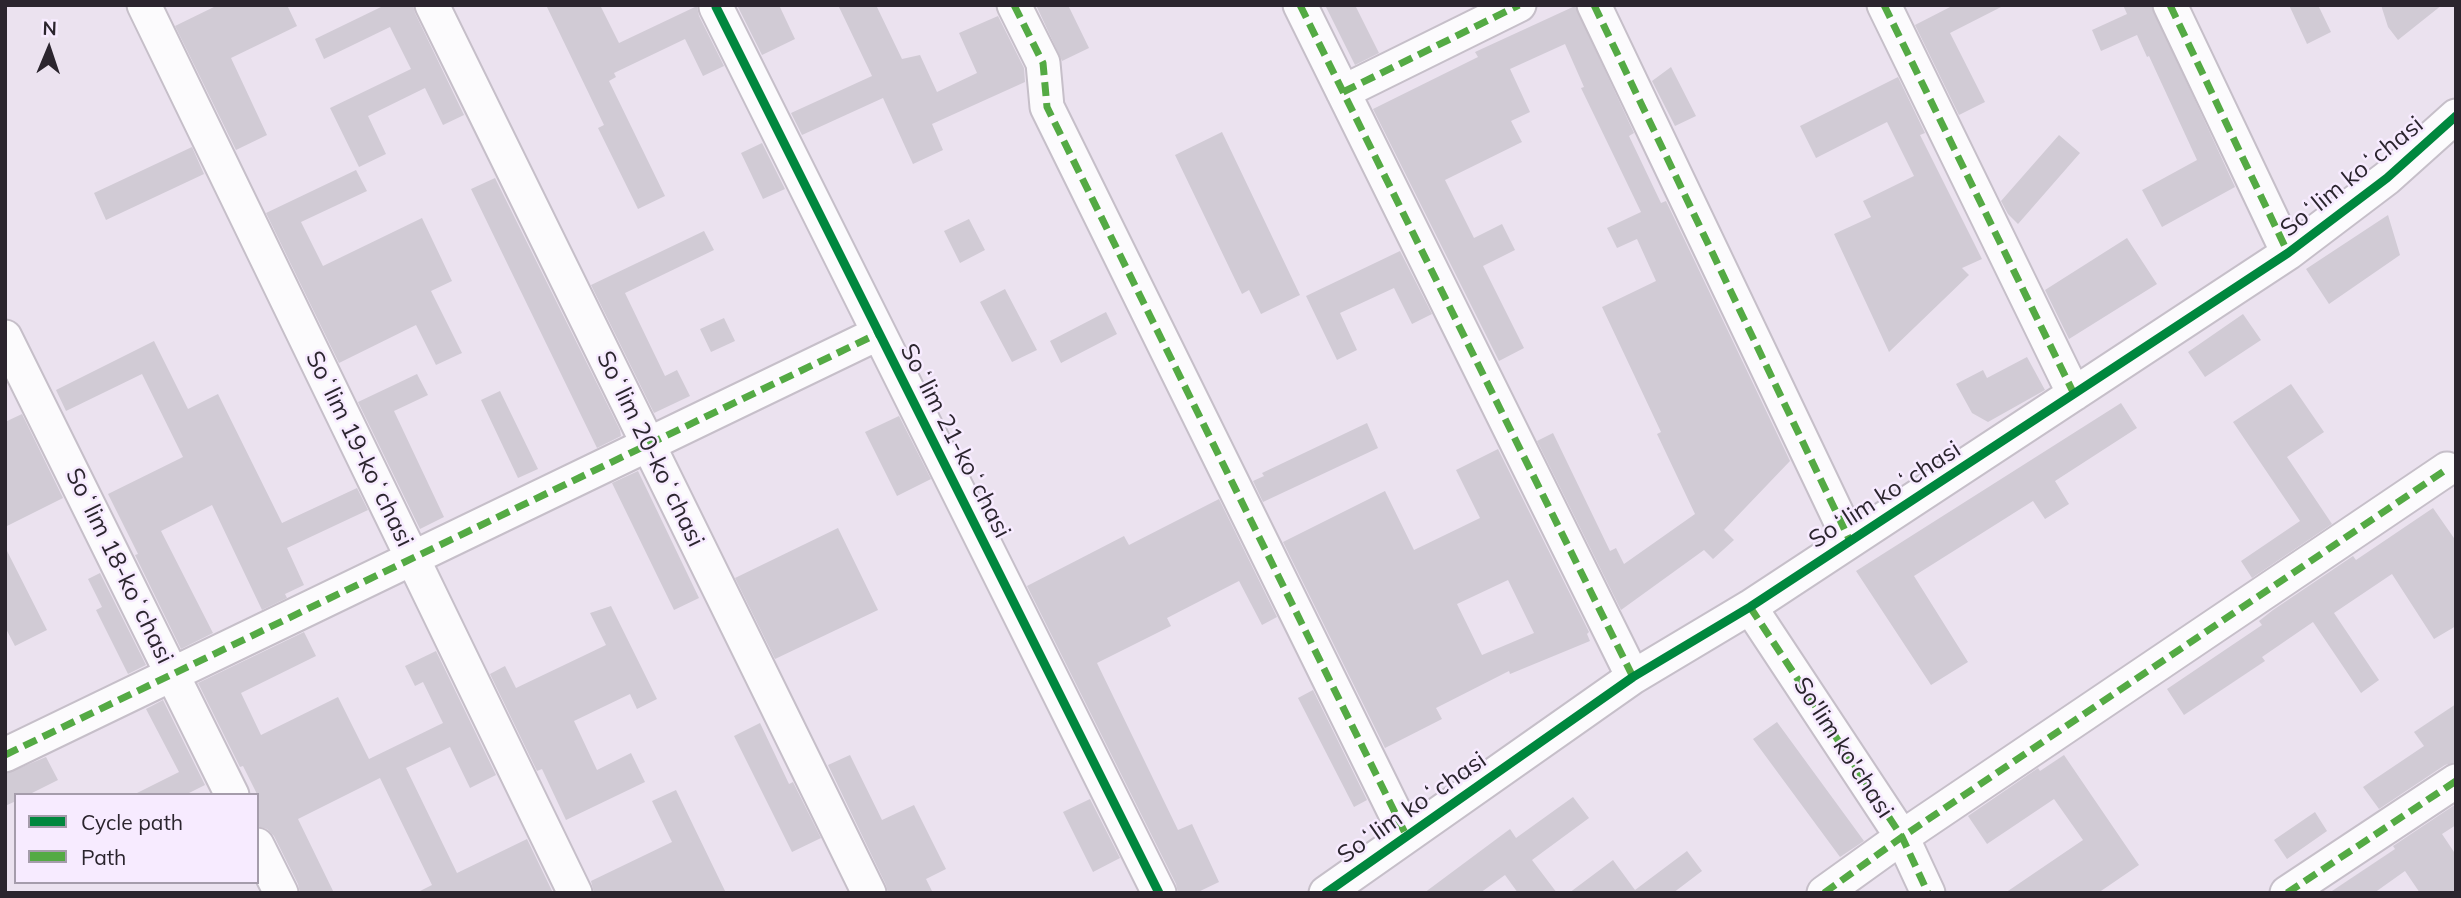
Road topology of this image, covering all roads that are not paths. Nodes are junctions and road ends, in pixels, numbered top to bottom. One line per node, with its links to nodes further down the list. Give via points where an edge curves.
1 (144, 5): 19 (street, Soʻlim 19-koʻchasi)
2 (432, 5): 16 (street, Soʻlim 20-koʻchasi)
3 (1014, 5): 26 (street, via 1044,63 1047,107)
4 (1300, 5): 10 (street)
5 (1519, 5): 10 (street)
6 (1594, 5): 18 (street)
7 (1884, 5): 15 (street)
8 (2170, 5): 12 (street)
9 (716, 7): 13 (street, Soʻlim 21-koʻchasi)
10 (1343, 92): 22 (street)
11 (2456, 117): 12 (street, Soʻlim koʻchasi, via 2387,178)
12 (2288, 253): 15 (street, Soʻlim koʻchasi)
13 (879, 333): 16 (street); 32 (street, Soʻlim 21-koʻchasi)
14 (5, 337): 21 (street, Soʻlim 18-koʻchasi)
15 (2074, 394): 18 (street, Soʻlim koʻchasi)
16 (648, 444): 19 (street); 31 (street, Soʻlim 20-koʻchasi)
17 (2447, 469): 27 (street)
18 (1850, 541): 20 (street, Soʻlim koʻchasi)
19 (412, 558): 21 (street); 30 (street, Soʻlim 19-koʻchasi)
20 (1750, 607): 22 (street, Soʻlim koʻchasi); 27 (street, So'lim ko'chasi)
21 (173, 674): 23 (street); 25 (street, Soʻlim 18-koʻchasi)
22 (1633, 677): 26 (street, Soʻlim koʻchasi)
23 (5, 755)
24 (2456, 781): 36 (street)
25 (231, 793)
26 (1406, 835): 33 (street, Soʻlim koʻchasi)
27 (1902, 837): 34 (street); 35 (street, So'lim ko'chasi)
28 (259, 849): 29 (street)
29 (281, 893)
30 (575, 893)
31 (869, 893)
32 (1159, 893)
33 (1326, 893)
34 (1824, 893)
35 (1928, 893)
36 (2287, 893)

